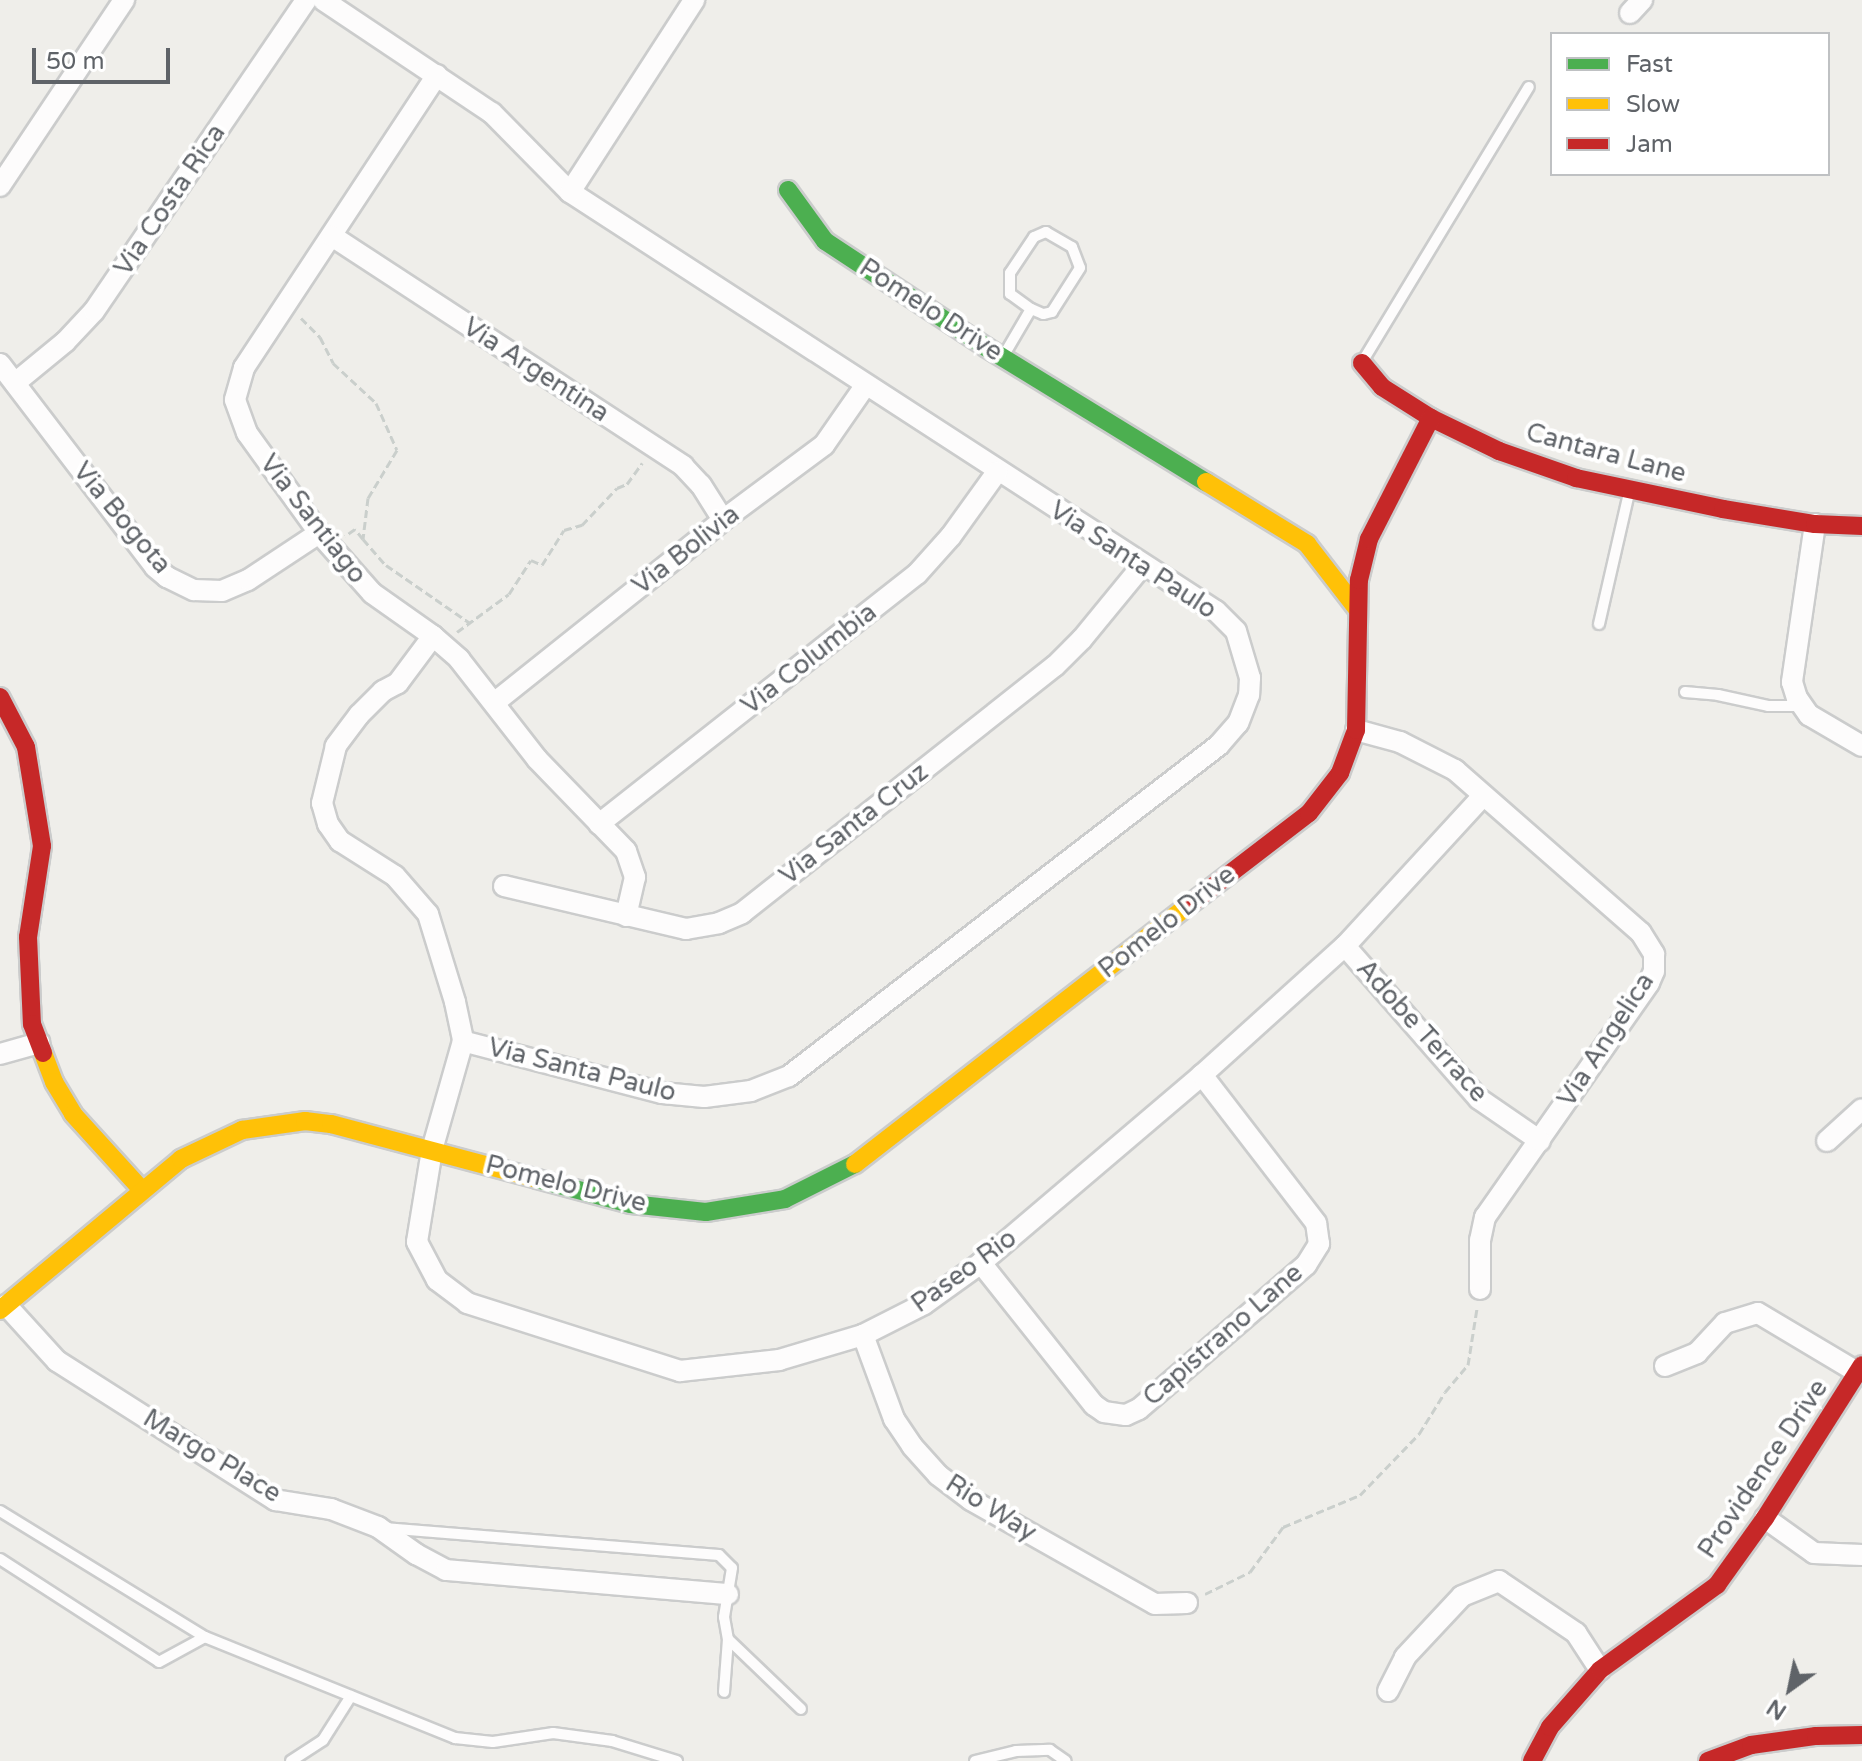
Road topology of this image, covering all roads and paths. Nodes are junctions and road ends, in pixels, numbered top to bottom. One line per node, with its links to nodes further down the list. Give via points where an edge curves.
1 (124, 0): 7 (street)
2 (306, 0): 16 (street, Via Costa Rica, via 94,311)
3 (323, 0): 5 (street, Via Santa Paulo)
4 (694, 0): 8 (street)
5 (437, 75): 8 (street, Via Santa Paulo, via 492,113); 10 (street, Via Santiago)
6 (1529, 87): 14 (lane)
7 (0, 186)
8 (572, 188): 17 (street, Via Santa Paulo)
9 (788, 190): 13 (street, Pomelo Drive, via 825,241)
10 (332, 236): 11 (street, Via Santiago); 19 (street, Via Argentina)
11 (287, 305): 25 (path, via 320,337 333,363 376,403 397,450 368,498); 26 (street, Via Santiago, via 244,368 235,400 247,433)
12 (1031, 309): 12 (lane, via 1010,294 1007,284 1034,237 1046,232 1072,247 1080,268 1052,312); 13 (lane)
13 (1003, 357): 28 (street, Pomelo Drive, via 1307,544)
14 (1362, 363): 18 (street, Cantara Lane, via 1382,387)
15 (0, 364): 16 (street, Via Bogota)
16 (15, 383): 26 (street, Via Bogota, via 167,577 194,590 222,591)
17 (865, 386): 20 (street, Via Santa Paulo); 22 (street, Via Bolivia, via 824,445)
18 (1431, 418): 21 (street, Cantara Lane, via 1499,451 1576,478); 28 (street, via 1369,539)
19 (654, 447): 22 (street, Via Argentina, via 701,485); 29 (path, via 627,484 582,525 564,530 542,565 531,560 509,594)
20 (997, 472): 27 (street, Via Santa Paulo); 39 (street, Via Columbia, via 917,574)
21 (1630, 489): 23 (street, Cantara Lane); 30 (lane)
22 (723, 520): 34 (street, Via Bolivia)
23 (1815, 524): 24 (street, Cantara Lane); 35 (street, via 1792,682)
24 (1862, 526)
25 (363, 539): 26 (path, via 355,529); 29 (path, via 386,565)
26 (325, 540): 31 (street, Via Santiago, via 372,593)
27 (1142, 566): 41 (street, Via Santa Cruz, via 1055,666 742,913 686,929); 43 (street, Via Santa Paulo, via 1216,611 1236,631 1250,678 1238,723 1219,745 789,1076 751,1091 662,1093)
28 (1358, 610): 36 (street, Pomelo Drive)
29 (470, 623): 31 (path)
30 (1599, 624)
31 (438, 639): 34 (street, Via Santiago); 43 (street, via 359,715 336,746 322,803 340,841 395,876 428,914)
32 (1685, 692): 35 (lane, via 1768,706)
33 (0, 697): 44 (street, via 26,747 42,846 28,937 32,1024)
34 (494, 703): 39 (street, Via Santiago, via 537,759)
35 (1803, 706): 37 (street, via 1809,715)
36 (1356, 730): 38 (street, Via Angelica, via 1400,742 1455,770); 50 (street, Pomelo Drive, via 1340,773 1309,813 849,1168 785,1199 706,1212 631,1204)
37 (1862, 746)
38 (1483, 796): 42 (street, Paseo Rio); 48 (street, Via Angelica, via 1641,933 1654,954 1649,983)
39 (599, 824): 41 (street, Via Santiago, via 626,851 635,877)
40 (504, 886): 41 (street, Via Santa Cruz)
41 (626, 916)
42 (1345, 946): 46 (street, Paseo Rio); 48 (street, Adobe Terrace, via 1479,1099)
43 (463, 1041): 50 (street, Paseo Rio)
44 (39, 1043): 45 (street); 51 (street, via 73,1114)
45 (0, 1054)
46 (1202, 1075): 52 (street, Paseo Rio); 52 (street, Capistrano Lane, via 1316,1223 1319,1244 1306,1265 1151,1399 1126,1415 1094,1405)
47 (1862, 1109): 49 (street)
48 (1540, 1141): 53 (street, Via Angelica, via 1485,1217)
49 (1827, 1141)
50 (432, 1150): 51 (street, Pomelo Drive, via 305,1121 242,1130 181,1159); 55 (street, Paseo Rio, via 417,1242 437,1280 467,1303 680,1371 779,1360)
51 (142, 1190): 54 (street, Pomelo Drive)
52 (981, 1263): 55 (street, Paseo Rio, via 924,1304)
53 (1480, 1289): 64 (path, via 1468,1365 1419,1434 1360,1495 1283,1527 1250,1572)
54 (3, 1307): 60 (street, Margo Place, via 57,1361 275,1500 331,1509)
55 (863, 1335): 64 (street, Rio Way, via 894,1419 938,1475 971,1500 1155,1604)
56 (1665, 1366): 57 (street, via 1697,1353 1725,1323 1758,1313)
57 (1860, 1369): 59 (street, Providence Drive)
58 (0, 1511): 65 (lane)
59 (1765, 1518): 61 (street, via 1814,1553); 67 (street, Providence Drive, via 1717,1585)
60 (378, 1527): 63 (street, Margo Place, via 446,1570); 63 (lane, via 719,1555 732,1568)
61 (1862, 1555)
62 (0, 1559): 65 (lane, via 159,1662)
63 (728, 1594): 66 (lane)
64 (1187, 1603)
65 (205, 1637): 70 (lane)
66 (728, 1639): 69 (lane); 71 (lane)
67 (1600, 1670): 68 (street, via 1576,1633 1499,1581 1462,1596 1405,1657); 77 (street, Providence Drive, via 1550,1727)
68 (1388, 1691)
69 (724, 1692)
70 (351, 1696): 73 (lane, via 323,1740); 74 (lane, via 455,1738 493,1742 553,1733 612,1741)
71 (801, 1709)
72 (1862, 1735): 78 (street, via 1751,1745)
73 (291, 1761)
74 (677, 1761)
75 (975, 1761): 76 (lane, via 1050,1750)
76 (1066, 1761)
77 (1532, 1761)
78 (1708, 1761)

